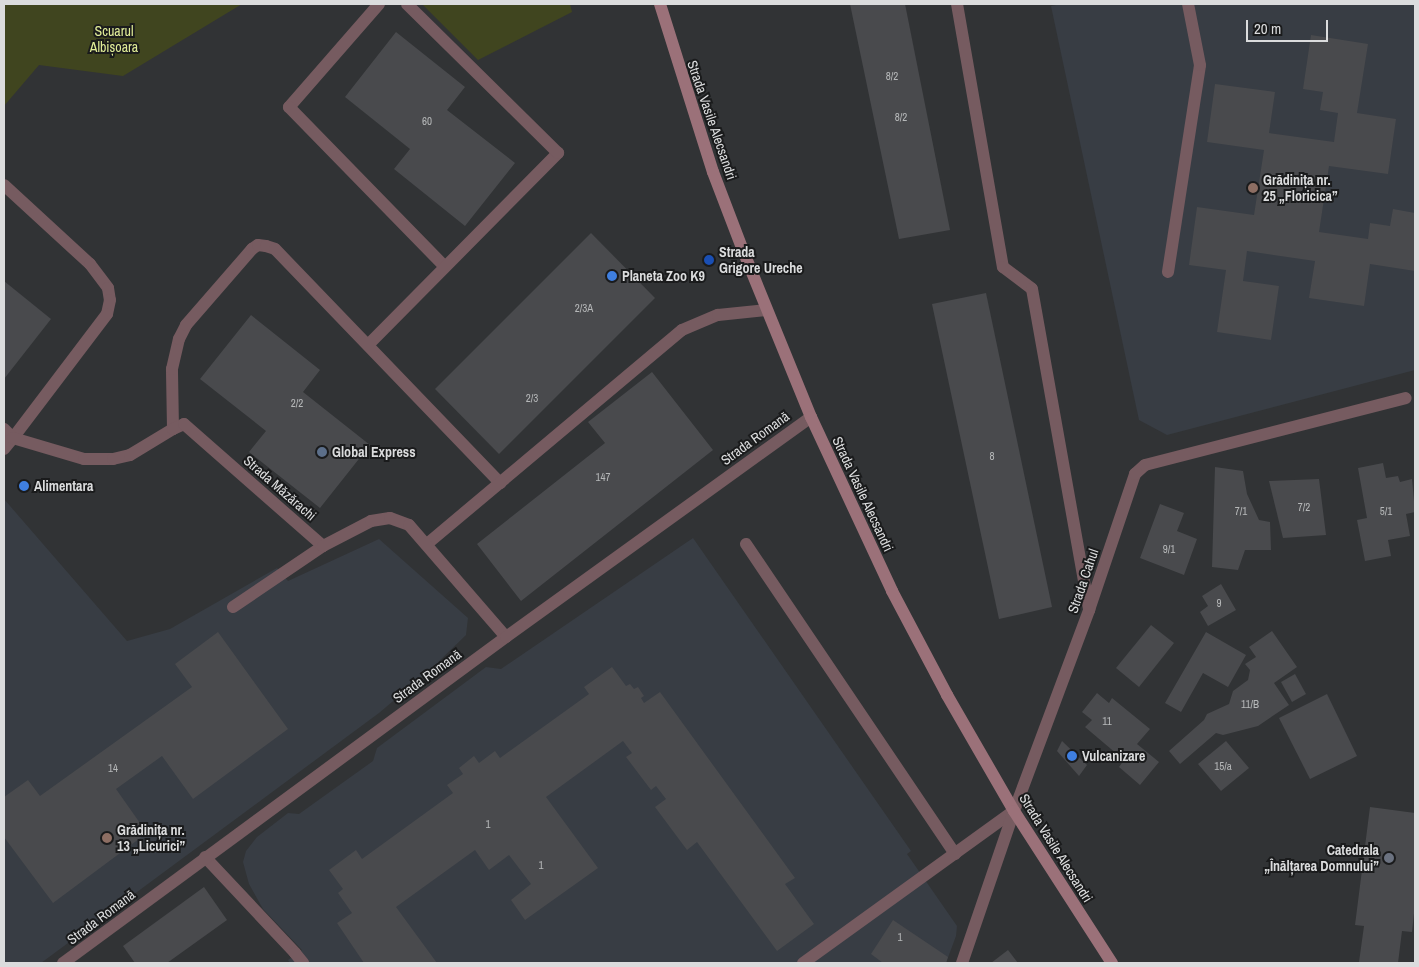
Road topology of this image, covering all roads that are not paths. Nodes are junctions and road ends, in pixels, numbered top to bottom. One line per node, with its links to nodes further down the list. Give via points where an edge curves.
1 (379, 4): 7 (street, via 289,107)
2 (407, 4): 7 (street, via 558,153)
3 (660, 4): 9 (main road, Strada Vasile Alecsandri, via 713,172)
4 (957, 4): 21 (street, via 1003,266 1032,289)
5 (1188, 4): 8 (street, via 1200,65)
6 (4, 185): 14 (street, via 90,264 108,288 110,300 107,314)
7 (445, 267): 10 (street)
8 (1168, 272)
9 (767, 310): 12 (main road, Strada Vasile Alecsandri); 16 (street, via 718,315 682,330)
10 (369, 344): 13 (street, via 275,249 258,245 186,325 172,369); 16 (street)
11 (1406, 398): 21 (street, Strada Cahul, via 1145,465 1135,474)
12 (811, 416): 22 (street, Strada Romană); 23 (main road, Strada Vasile Alecsandri, via 892,591)
13 (173, 428): 14 (street, via 130,455 113,459 84,459); 19 (street, Strada Măzărachi, via 184,424)
14 (8, 433): 15 (street)
15 (4, 449)
16 (500, 482): 17 (street)
17 (427, 544): 19 (street, via 409,525 390,518 371,520); 22 (street)
18 (746, 544): 24 (street)
19 (323, 546): 20 (street)
20 (232, 607)
21 (1089, 610): 23 (street, Strada Cahul)
22 (506, 637): 25 (street, Strada Romană)
23 (1014, 811): 24 (street); 29 (street, Strada Cahul); 30 (main road, Strada Vasile Alecsandri)
24 (955, 854): 28 (street)
25 (205, 857): 26 (street, Strada Romană); 27 (street)
26 (63, 963)
27 (303, 963)
28 (803, 963)
29 (962, 963)
30 (1112, 963)

